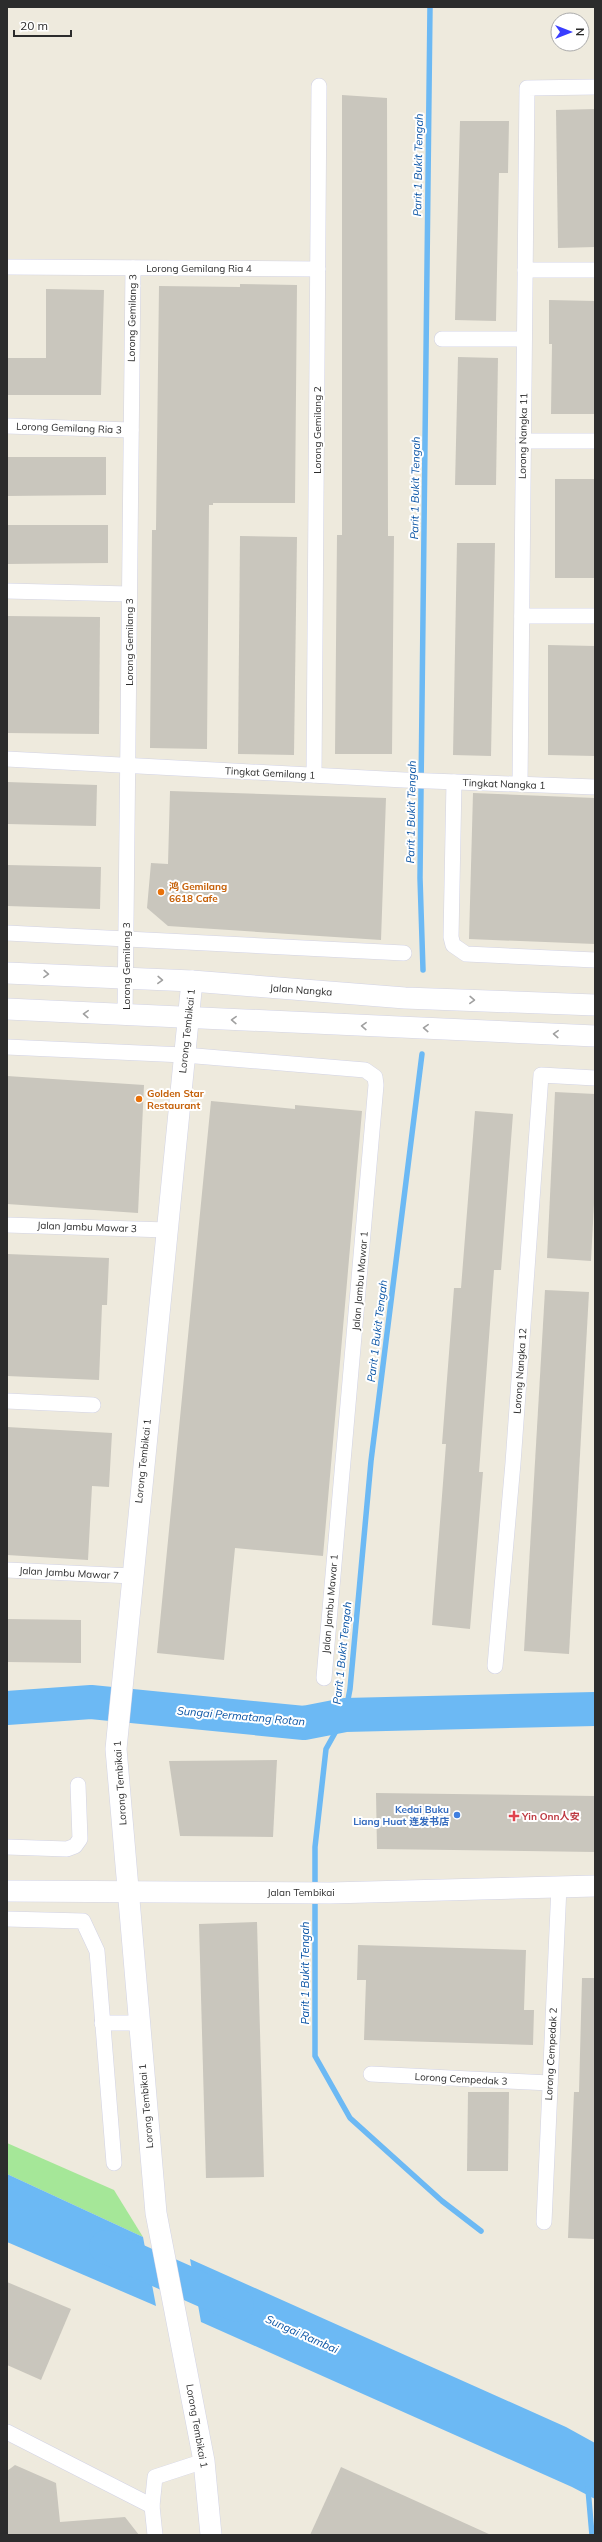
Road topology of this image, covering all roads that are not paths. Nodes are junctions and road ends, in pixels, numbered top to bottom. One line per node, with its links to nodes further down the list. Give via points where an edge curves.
1 (319, 86): 5 (street, Lorong Gemilang 2)
2 (595, 87): 6 (street, Lorong Nangka 11, via 527,88)
3 (7, 267): 4 (street, Lorong Gemilang Ria 4)
4 (133, 268): 5 (street, Lorong Gemilang Ria 4); 11 (street, Lorong Gemilang 3)
5 (318, 269): 20 (street, Lorong Gemilang 2)
6 (525, 270): 7 (street); 9 (street, Lorong Nangka 11)
7 (595, 270)
8 (442, 338): 9 (street)
9 (524, 338): 12 (street, Lorong Nangka 11)
10 (7, 426): 11 (street, Lorong Gemilang Ria 3)
11 (131, 430): 15 (street, Lorong Gemilang 3)
12 (524, 441): 13 (street); 16 (street, Lorong Nangka 11)
13 (595, 441)
14 (7, 590): 15 (street)
15 (130, 594): 19 (street, Lorong Gemilang 3)
16 (522, 616): 17 (street); 23 (street, Lorong Nangka 11)
17 (595, 616)
18 (7, 759): 19 (street, Tingkat Gemilang 1)
19 (128, 766): 20 (street, Tingkat Gemilang 1); 26 (street, Lorong Gemilang 3)
20 (314, 775): 21 (street, Tingkat Gemilang 1)
21 (413, 780): 22 (street, Tingkat Nangka 1)
22 (454, 782): 23 (street, Tingkat Nangka 1); 28 (street, via 451,869 453,945 466,954 475,955)
23 (520, 784): 24 (street, Tingkat Nangka 1)
24 (595, 787)
25 (7, 933): 26 (street)
26 (126, 939): 27 (street); 30 (street, Lorong Gemilang 3)
27 (404, 953)
28 (595, 960)
29 (7, 972): 30 (street, Jalan Nangka, one-way to 30)
30 (127, 979): 31 (street, Jalan Nangka, one-way to 31); 34 (street, Lorong Gemilang 3)
31 (192, 981): 32 (street, Jalan Nangka, one-way to 32, via 405,998); 35 (street, Lorong Tembikai 1)
32 (595, 1005)
33 (7, 1010): 34 (street, one-way to 33)
34 (125, 1016): 35 (street)
35 (188, 1019): 36 (street, one-way to 35); 38 (street, Lorong Tembikai 1)
36 (595, 1036)
37 (7, 1047): 38 (street)
38 (184, 1055): 41 (street, Lorong Tembikai 1); 47 (street, Jalan Jambu Mawar 1, via 365,1070 375,1077 355,1340)
39 (595, 1078): 46 (street, Lorong Nangka 12, via 541,1075)
40 (7, 1225): 41 (street, Jalan Jambu Mawar 3)
41 (167, 1230): 45 (street, Lorong Tembikai 1)
42 (7, 1400): 43 (street)
43 (93, 1405)
44 (7, 1570): 45 (street, Jalan Jambu Mawar 7)
45 (132, 1576): 52 (street, Lorong Tembikai 1, via 116,1749)
46 (495, 1666)
47 (324, 1678)
48 (78, 1785): 49 (street, via 80,1839 75,1846 67,1849)
49 (7, 1847)
50 (559, 1886): 51 (street, Jalan Tembikai); 52 (street, Jalan Tembikai, via 330,1893); 58 (street, Lorong Cempedak 2)
51 (595, 1886)
52 (128, 1891): 53 (street, Jalan Tembikai); 55 (street, Lorong Tembikai 1)
53 (7, 1895)
54 (7, 1919): 56 (street, via 77,1921 86,1924 98,1952)
55 (139, 2022): 56 (street); 62 (street, Lorong Tembikai 1, via 156,2213)
56 (102, 2023): 59 (street)
57 (371, 2074): 58 (street, Lorong Cempedak 3)
58 (550, 2083): 60 (street, Lorong Cempedak 2)
59 (114, 2163)
60 (544, 2222)
61 (7, 2432): 63 (street)
62 (204, 2461): 63 (street, via 155,2477); 65 (street, Lorong Tembikai 1)
63 (152, 2506): 64 (street)
64 (155, 2535)
65 (211, 2535)

